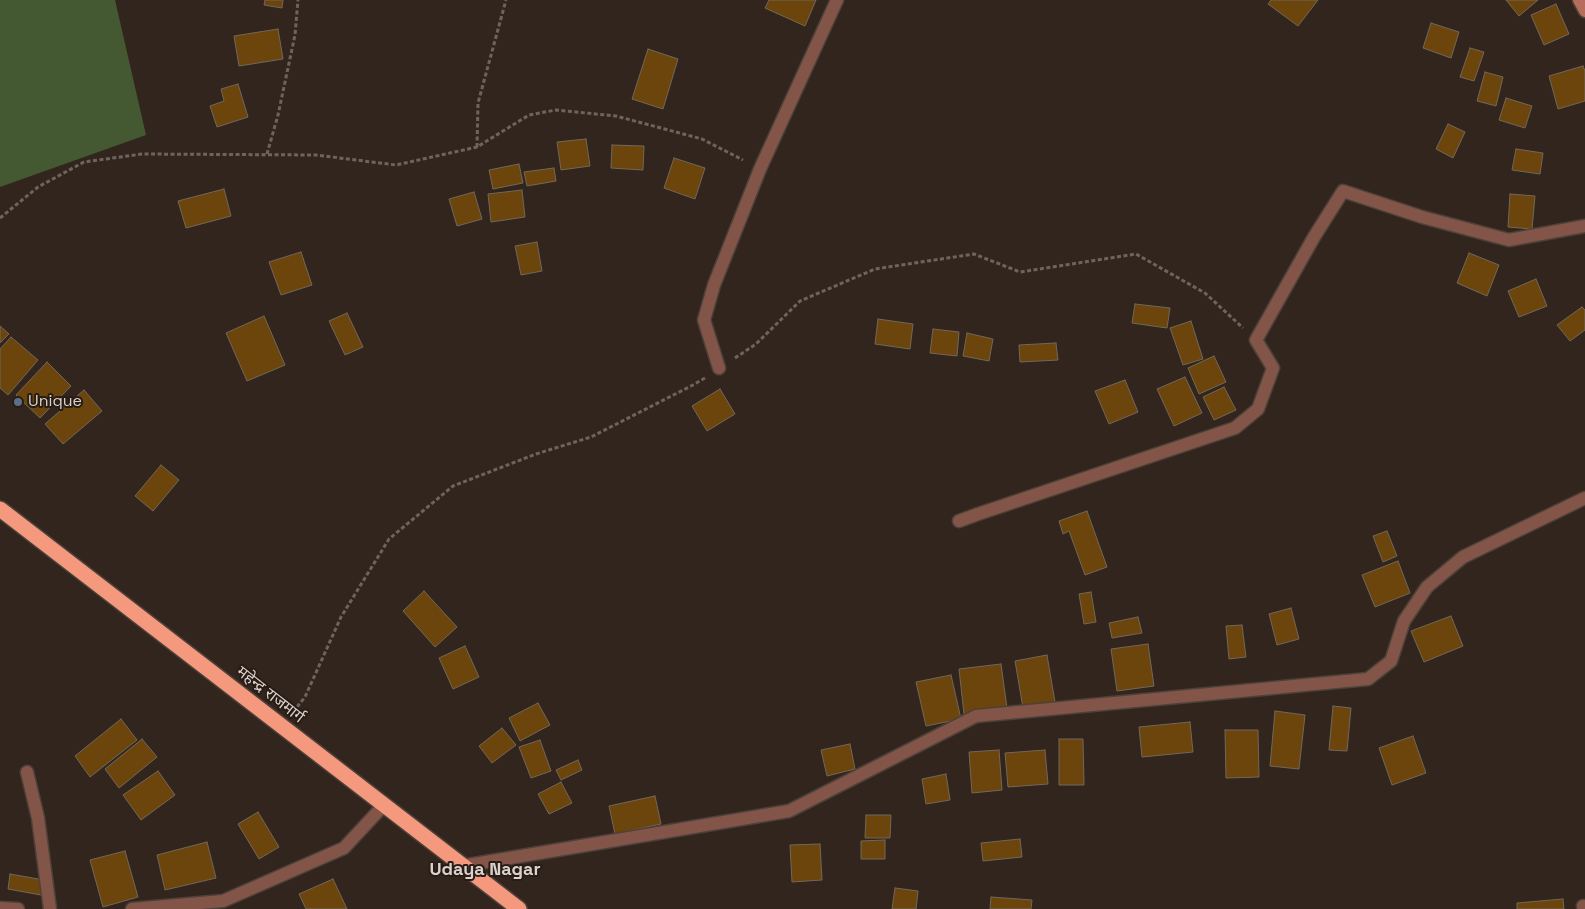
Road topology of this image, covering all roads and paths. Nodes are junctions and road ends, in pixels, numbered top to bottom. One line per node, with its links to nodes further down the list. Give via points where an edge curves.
1 (298, 0): 7 (path, via 295,35)
2 (506, 0): 6 (path, via 478,103)
3 (836, 0): 8 (street)
4 (1579, 0): 5 (street)
5 (1585, 11)
6 (477, 147): 7 (path, via 396,165 316,155); 8 (path, via 529,115 556,110 616,116 702,138)
7 (267, 154): 9 (path, via 142,154 84,162 38,187)
8 (760, 169): 12 (street, via 714,285 704,320)
9 (0, 218)
10 (1585, 226): 11 (street, via 1509,240 1422,217 1343,191)
11 (1256, 340): 12 (path, via 1205,294 1136,254 1020,272 974,254 875,269 800,301 756,344); 15 (street, via 1273,368 1258,409 1235,428)
12 (719, 368): 16 (path, via 693,385 591,437 453,486 389,539 341,617 305,697)
13 (1585, 498): 19 (street, via 1463,557 1427,587 1404,621 1391,661 1368,680 976,716 789,811)
14 (0, 509): 16 (highway, महेन्द्र राजमार्ग)
15 (959, 521)
16 (282, 726): 18 (highway, महेन्द्र राजमार्ग)
17 (27, 772): 23 (street, via 38,818)
18 (384, 805): 19 (highway, महेन्द्र राजमार्ग); 20 (street, via 344,848 223,901)
19 (462, 866): 25 (highway, महेन्द्र राजमार्ग)
20 (204, 906): 24 (street)
21 (0, 908): 22 (street)
22 (18, 909)
23 (50, 909)
24 (132, 909)
25 (519, 909)

